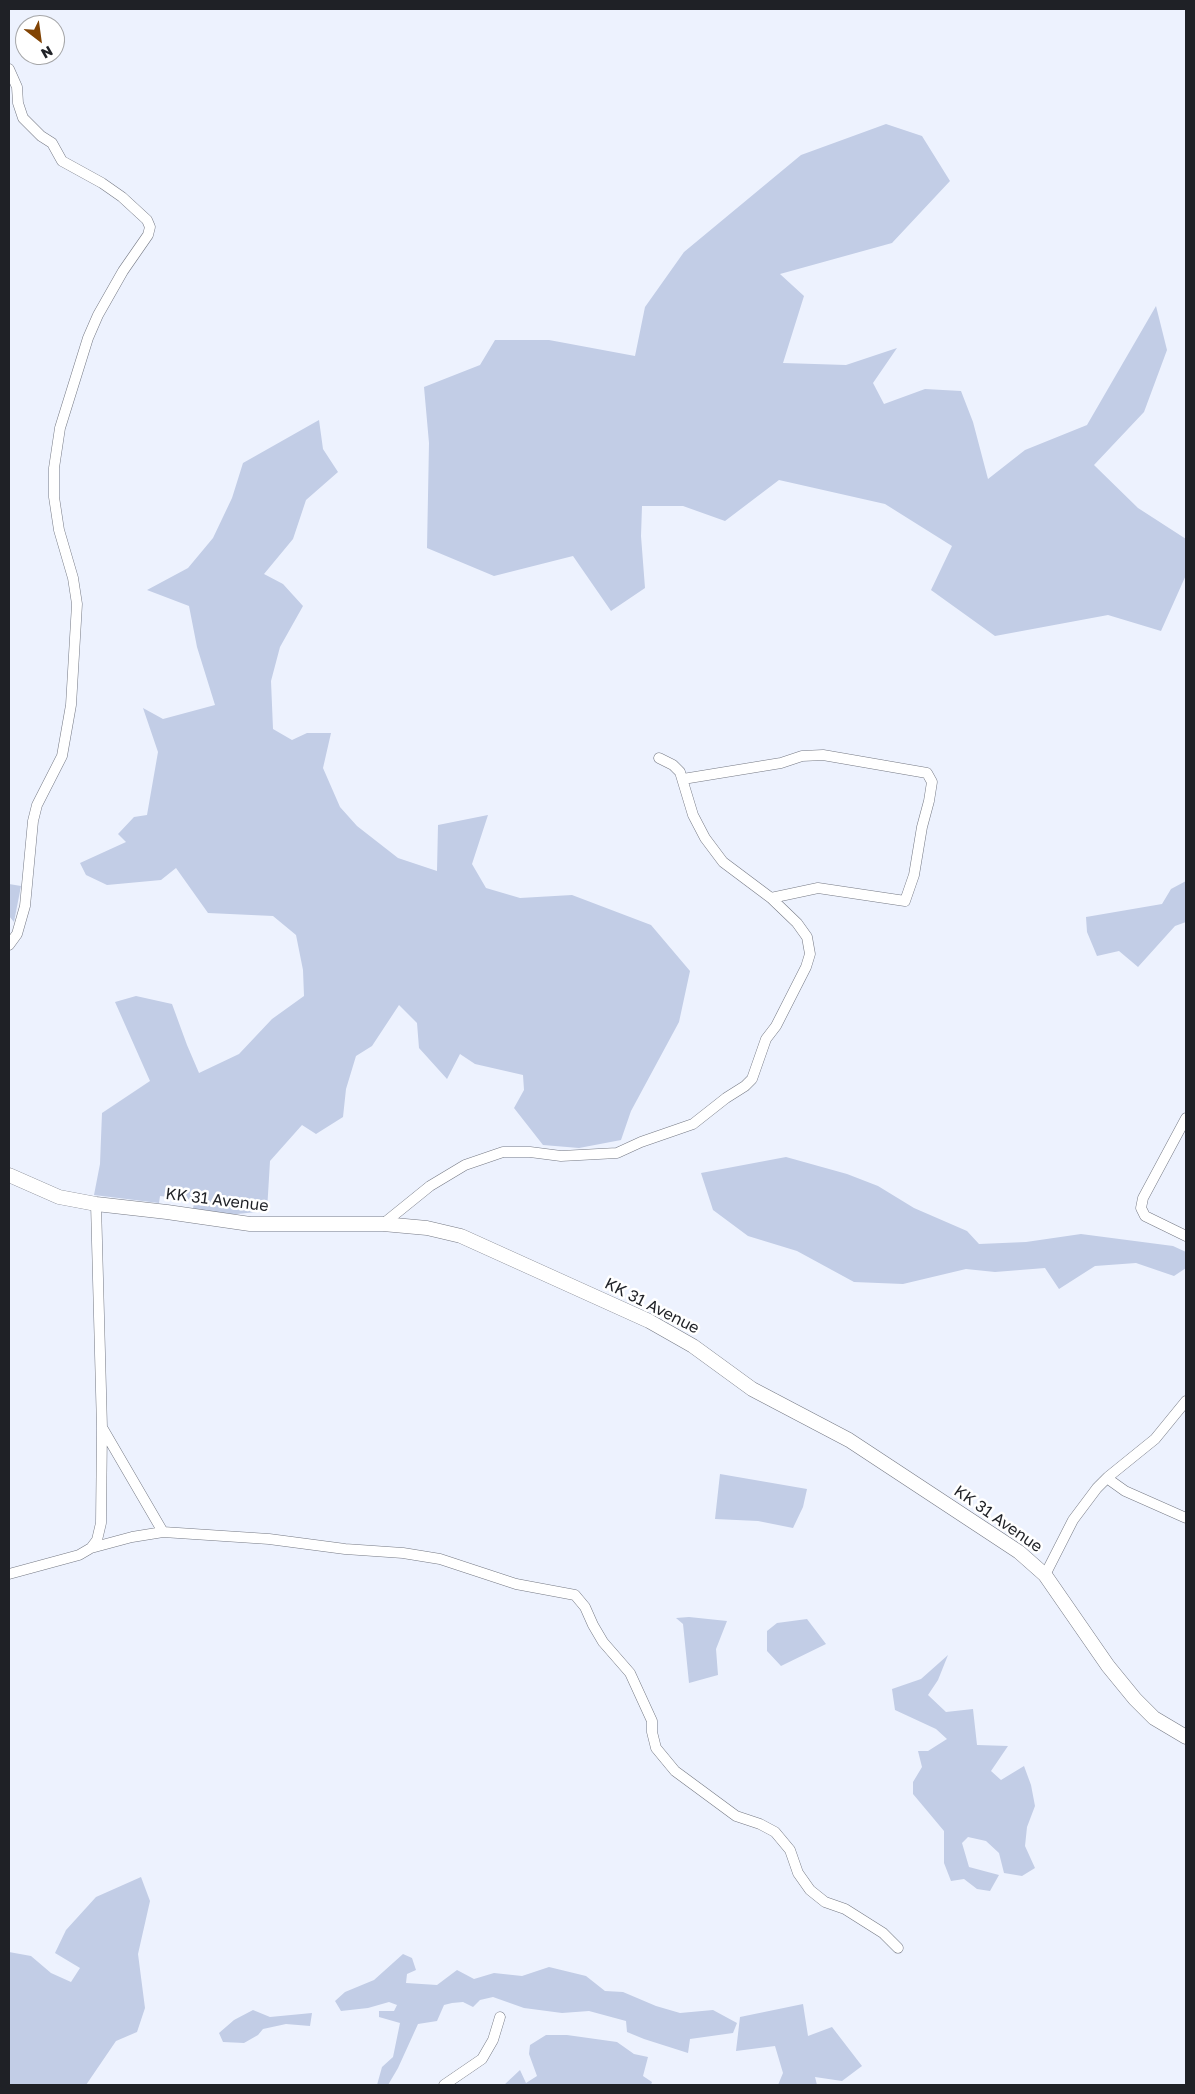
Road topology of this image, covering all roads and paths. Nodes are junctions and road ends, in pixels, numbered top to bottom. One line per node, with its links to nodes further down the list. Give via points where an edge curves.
1 (9, 69): 5 (street, via 17,87 22,118 52,143 62,161 115,192 147,220 150,227 98,315 60,428 54,468 54,497 77,604 70,705 62,756 37,805 23,914 17,934)
2 (659, 758): 3 (street, via 673,765)
3 (683, 779): 4 (street, via 693,815 705,838 723,862); 4 (street, via 822,755 927,774 932,782 929,801 914,875 905,901 818,888)
4 (771, 898): 9 (street, via 807,937 810,954 776,1026 766,1039 752,1079 745,1086 694,1124 617,1153 561,1156 503,1152 466,1165 430,1186)
5 (9, 945)
6 (1186, 1118): 10 (street, via 1143,1198 1141,1208 1145,1216)
7 (9, 1175): 8 (main road, KK 31 Avenue, via 59,1197)
8 (96, 1204): 9 (main road, KK 31 Avenue, via 250,1224); 12 (street)
9 (383, 1224): 18 (main road, KK 31 Avenue, via 427,1228 461,1236 649,1321 694,1346 752,1389 848,1440 1019,1552)
10 (1186, 1236)
11 (1186, 1401): 18 (street, via 1155,1439 1097,1488 1073,1520)
12 (102, 1428): 15 (street); 16 (street, via 101,1523)
13 (1111, 1481): 14 (street, via 1125,1491)
14 (1186, 1518)
15 (163, 1532): 16 (street); 20 (street, via 403,1553 440,1559 516,1584 575,1595 603,1642 630,1673 652,1720 656,1748 675,1771 736,1816 775,1832 790,1850 798,1873 810,1890 825,1902 845,1909 883,1933)
16 (92, 1548): 17 (street, via 79,1555)
17 (9, 1574)
18 (1045, 1575): 19 (main road, KK 31 Avenue, via 1134,1699 1154,1718)
19 (1186, 1737)
20 (898, 1948)
21 (500, 2017): 22 (street, via 494,2040 482,2059)
22 (444, 2085)

